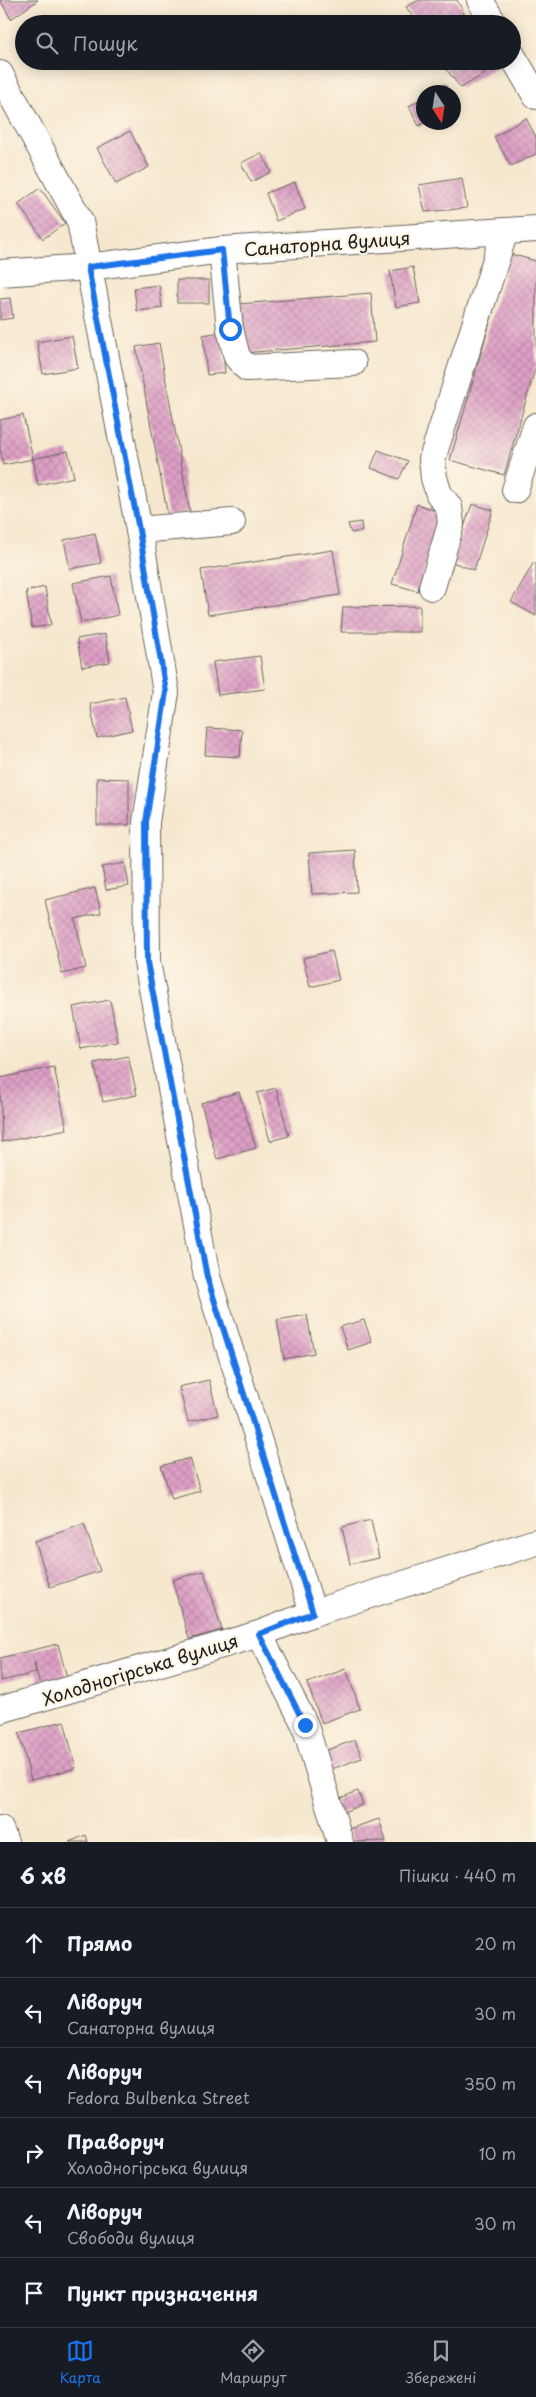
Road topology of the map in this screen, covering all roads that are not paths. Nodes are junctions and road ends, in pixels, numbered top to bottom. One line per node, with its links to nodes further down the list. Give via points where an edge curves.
1 (480, 0): 2 (street)
2 (489, 15)
3 (521, 70): 5 (street)
4 (0, 74): 9 (street, via 80,221)
5 (536, 96)
6 (536, 229): 7 (street, Санаторна вулиця)
7 (504, 231): 8 (street, Санаторна вулиця); 16 (street, via 432,459 434,478 450,507 451,524)
8 (222, 250): 9 (street, Санаторна вулиця); 11 (street, via 230,329 237,357 247,368)
9 (88, 267): 10 (street, Санаторна вулиця); 15 (street)
10 (0, 273)
11 (353, 363)
12 (536, 426): 13 (street)
13 (515, 490)
14 (232, 522): 15 (street)
15 (139, 530): 18 (street, via 166,692 146,822 147,962 207,1277)
16 (432, 587)
17 (536, 1542): 18 (street, Холодногірська вулиця)
18 (313, 1613): 19 (street, Холодногірська вулиця)
19 (259, 1634): 20 (street, Холодногірська вулиця); 23 (street, via 305,1725)
20 (0, 1710)
21 (0, 1829): 22 (street)
22 (4, 1842)
23 (340, 1842)

